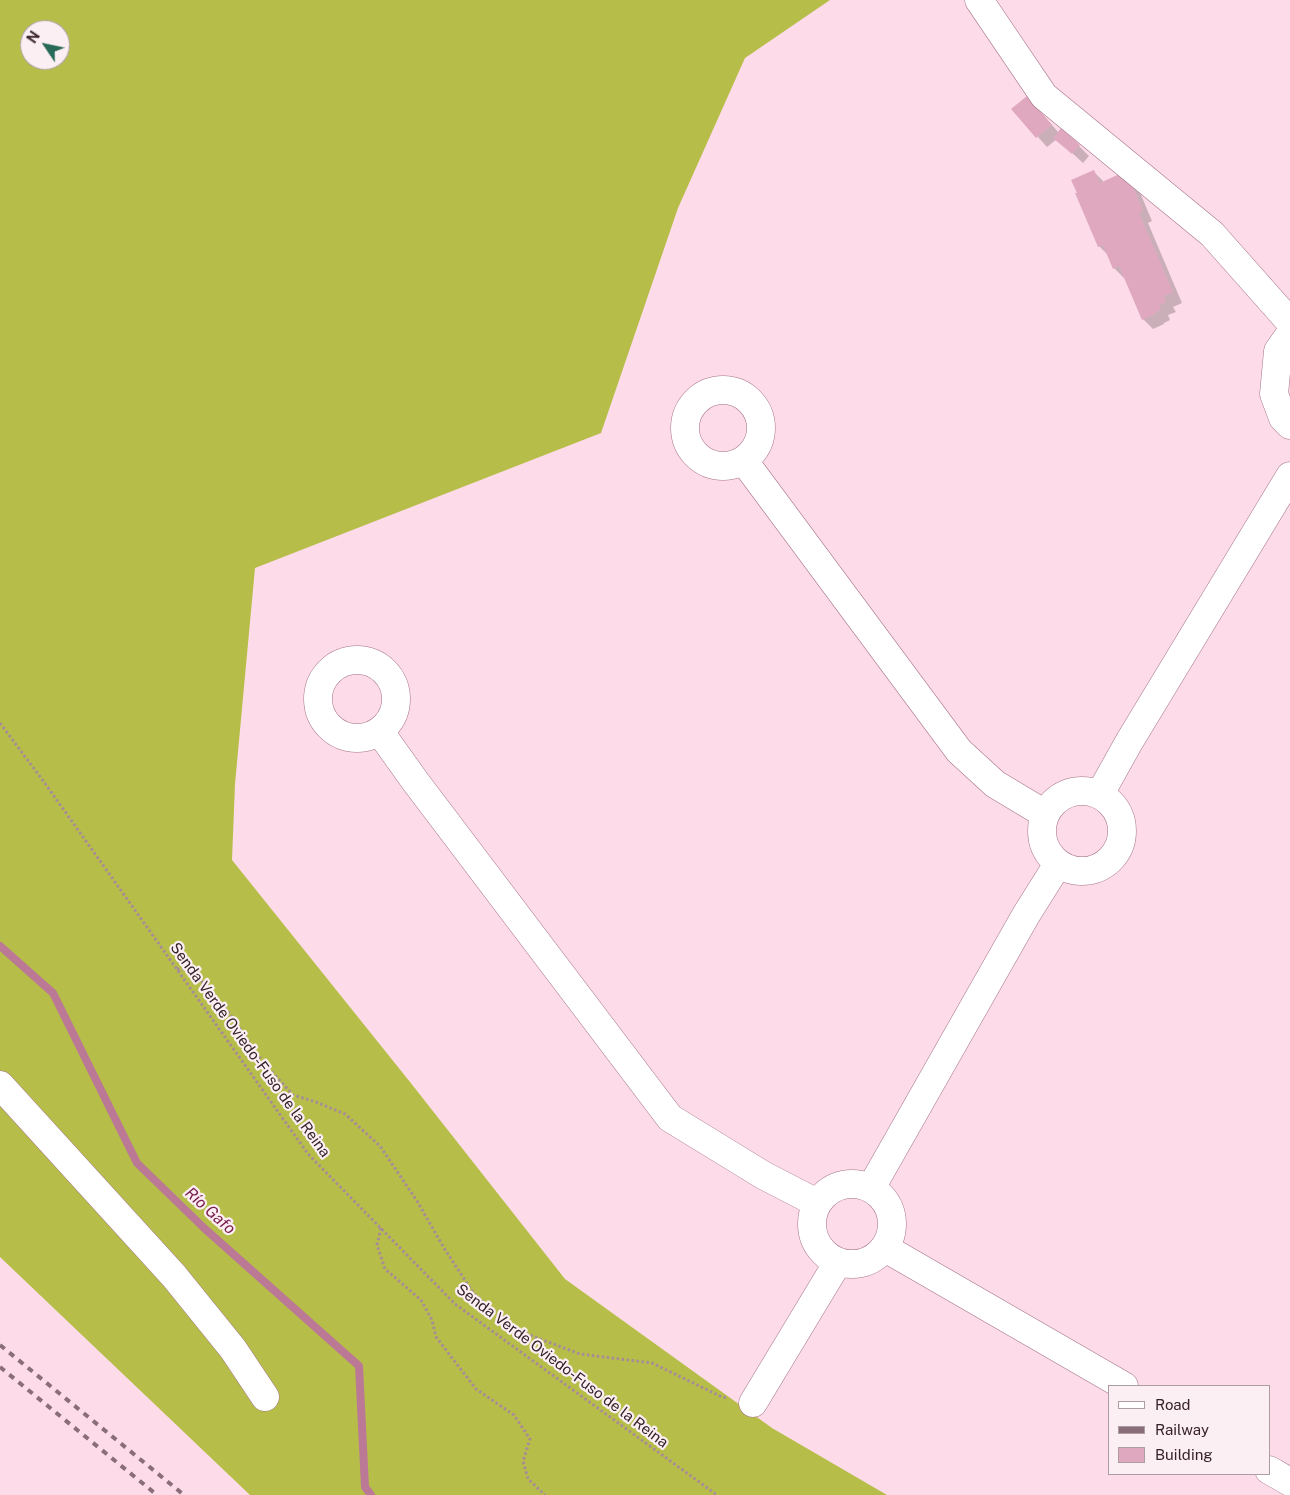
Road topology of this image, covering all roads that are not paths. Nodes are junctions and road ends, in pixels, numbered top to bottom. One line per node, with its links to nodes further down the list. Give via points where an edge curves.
1 (979, 0): 2 (street, via 1044,96 1212,234)
2 (1290, 322)
3 (1290, 334): 4 (street, via 1278,351 1274,394 1283,418)
4 (1290, 425)
5 (744, 461): 9 (street, via 959,750 995,784)
6 (1290, 476): 8 (street)
7 (380, 732): 13 (street, via 670,1118 763,1175)
8 (1100, 794): 9 (street, via 1082,790 1058,798); 10 (street, via 1115,807 1123,832 1117,852 1106,864 1082,872)
9 (1045, 814): 10 (street, via 1042,832 1046,850)
10 (1058, 864): 12 (street)
11 (0, 1085): 17 (street, via 174,1276 233,1349)
12 (871, 1188): 13 (street, via 853,1183 832,1188); 14 (street, via 886,1201 891,1214 892,1232)
13 (817, 1202): 15 (street, via 811,1228 821,1251)
14 (885, 1248): 15 (street, via 874,1258 858,1264); 16 (street)
15 (838, 1262): 18 (street)
16 (1122, 1385)
17 (265, 1397)
18 (753, 1403)
19 (1270, 1471): 20 (street)
20 (1290, 1482)

